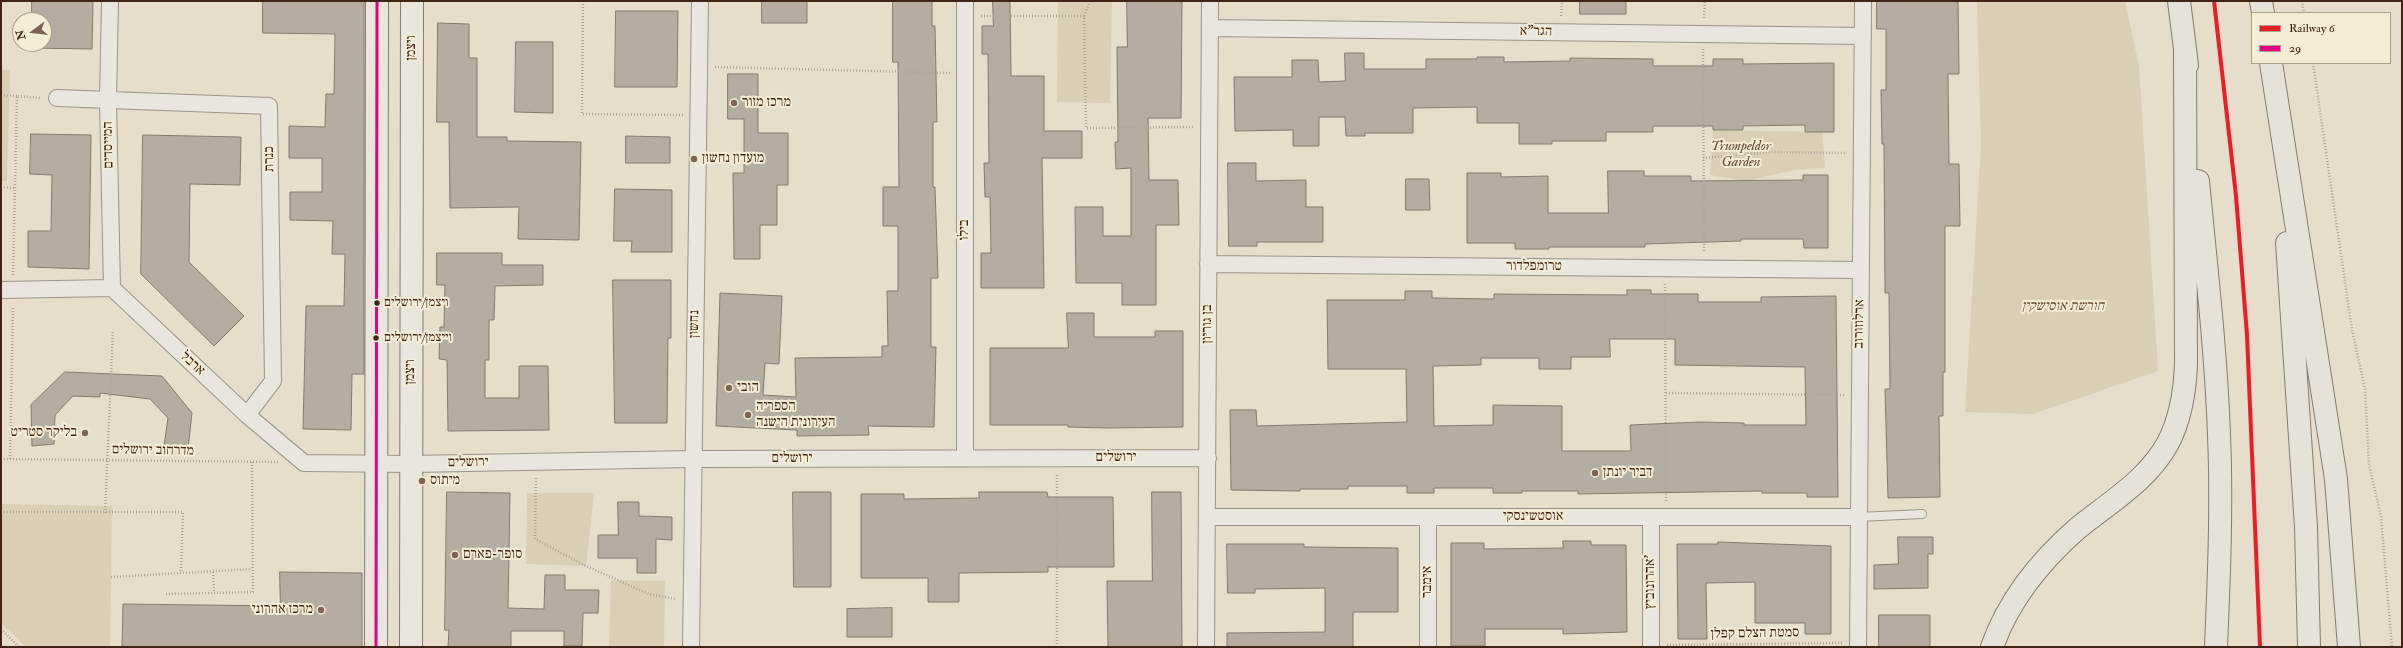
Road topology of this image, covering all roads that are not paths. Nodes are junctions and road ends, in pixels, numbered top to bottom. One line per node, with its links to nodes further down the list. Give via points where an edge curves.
1 (110, 1): 15 (street, המייסדים)
2 (377, 1): 24 (main road)
3 (412, 1): 25 (main road, ויצמן)
4 (700, 1): 23 (street, נחשון)
5 (1210, 1): 9 (street, בן גוריון)
6 (1863, 1): 10 (street, ארלוזורוב)
7 (2179, 1): 11 (highway)
8 (965, 8): 21 (street, בילו)
9 (1210, 28): 10 (street, הגר"א); 16 (street, בן גוריון)
10 (1863, 36): 17 (street, ארלוזורוב)
11 (2185, 50): 38 (highway, via 2186,364 2185,388 2177,422 2157,460 2138,480 2078,528 2030,577 2012,602); 39 (highway, via 2213,337 2219,436)
12 (2270, 64): 40 (highway, via 2294,332 2306,527)
13 (2270, 64): 41 (highway, via 2324,389 2336,479)
14 (57, 98): 15 (street, כנרת)
15 (108, 101): 18 (street, המייסדים); 20 (street, כנרת, via 269,106 273,381)
16 (1208, 264): 17 (street, טרומפלדור); 22 (street, בן גוריון)
17 (1860, 270): 30 (street, ארלוזורוב)
18 (112, 288): 19 (street); 20 (street, ארבל)
19 (7, 290)
20 (247, 415): 24 (street, ארבל, via 304,463)
21 (965, 458): 22 (street, ירושלים); 23 (street, ירושלים)
22 (1208, 458): 27 (street, בן גוריון)
23 (693, 459): 25 (street, ירושלים); 35 (street, נחשון)
24 (376, 464): 25 (street, ירושלים); 33 (main road)
25 (411, 464): 34 (main road, ויצמן)
26 (1922, 514): 30 (lane)
27 (1208, 517): 28 (street, אוסטשינסקי); 36 (street, בן גוריון)
28 (1428, 517): 29 (street, אוסטשינסקי); 37 (street, אימבר)
29 (1658, 517): 30 (street, אוסטשינסקי); 32 (street, אהרונוביץ')
30 (1858, 517): 31 (street, ארלוזורוב)
31 (1858, 645)
32 (1651, 646)
33 (376, 647)
34 (411, 647)
35 (691, 647)
36 (1206, 647)
37 (1428, 647)
38 (1992, 647)
39 (2216, 647)
40 (2309, 647)
41 (2349, 647)

